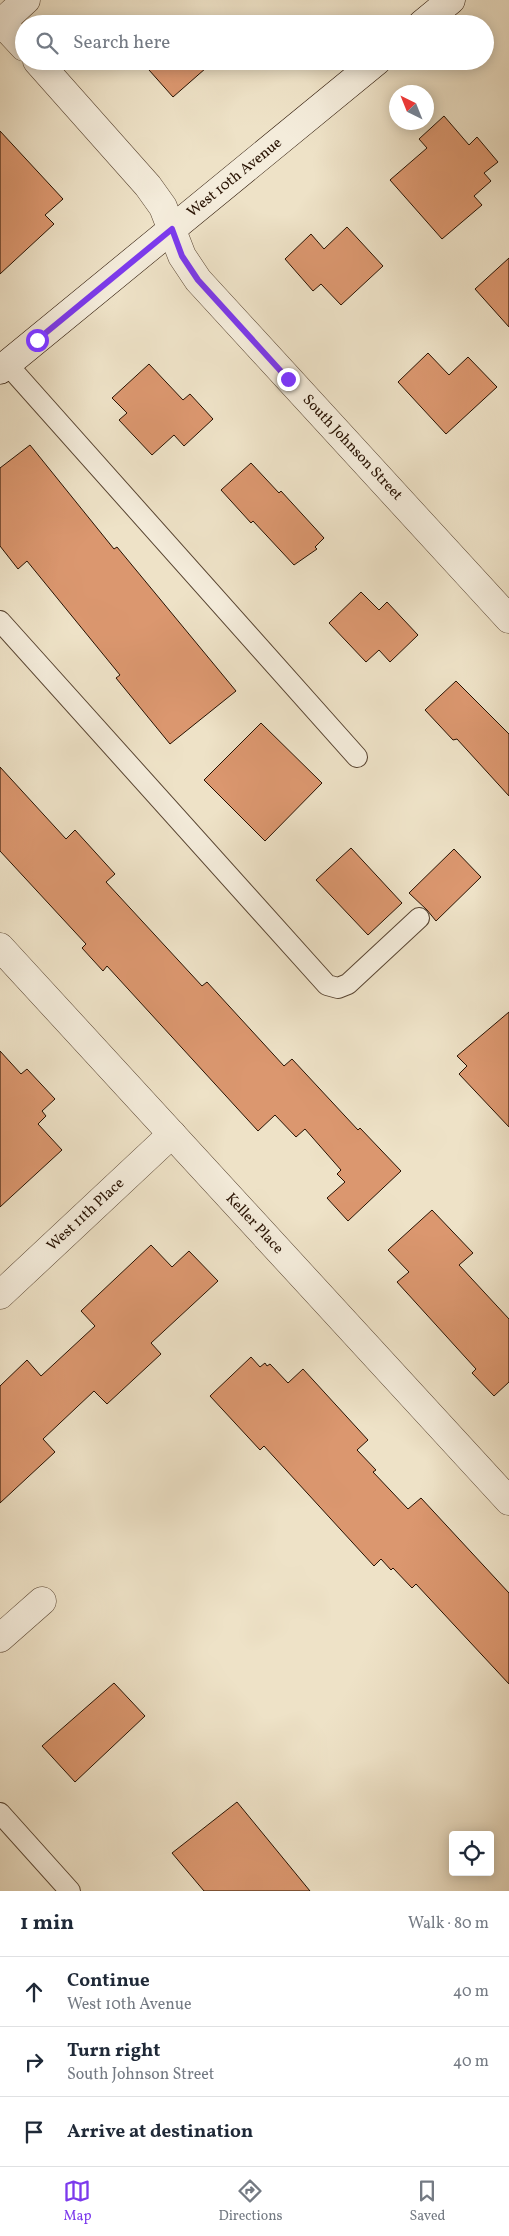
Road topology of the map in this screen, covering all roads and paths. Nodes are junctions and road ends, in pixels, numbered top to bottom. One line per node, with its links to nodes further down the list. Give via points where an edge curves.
1 (26, 0): 4 (street)
2 (451, 0): 3 (street)
3 (433, 15)
4 (1, 22): 5 (street)
5 (15, 37)
6 (44, 70): 8 (street, South Johnson Street, via 148,186 163,207)
7 (366, 70): 8 (street, West 10th Avenue)
8 (172, 229): 9 (street, West 10th Avenue); 10 (street, South Johnson Street, via 182,256 198,280)
9 (4, 367): 12 (lane)
10 (509, 619)
11 (0, 621): 13 (lane, via 327,985 338,988 348,984)
12 (357, 757)
13 (419, 918)
14 (0, 947): 15 (street, Keller Place)
15 (172, 1134): 16 (street, West 11th Place); 17 (street, Keller Place)
16 (0, 1295)
17 (509, 1501)
18 (42, 1601): 19 (street)
19 (0, 1638)
20 (0, 1814): 21 (lane)
21 (70, 1891)

